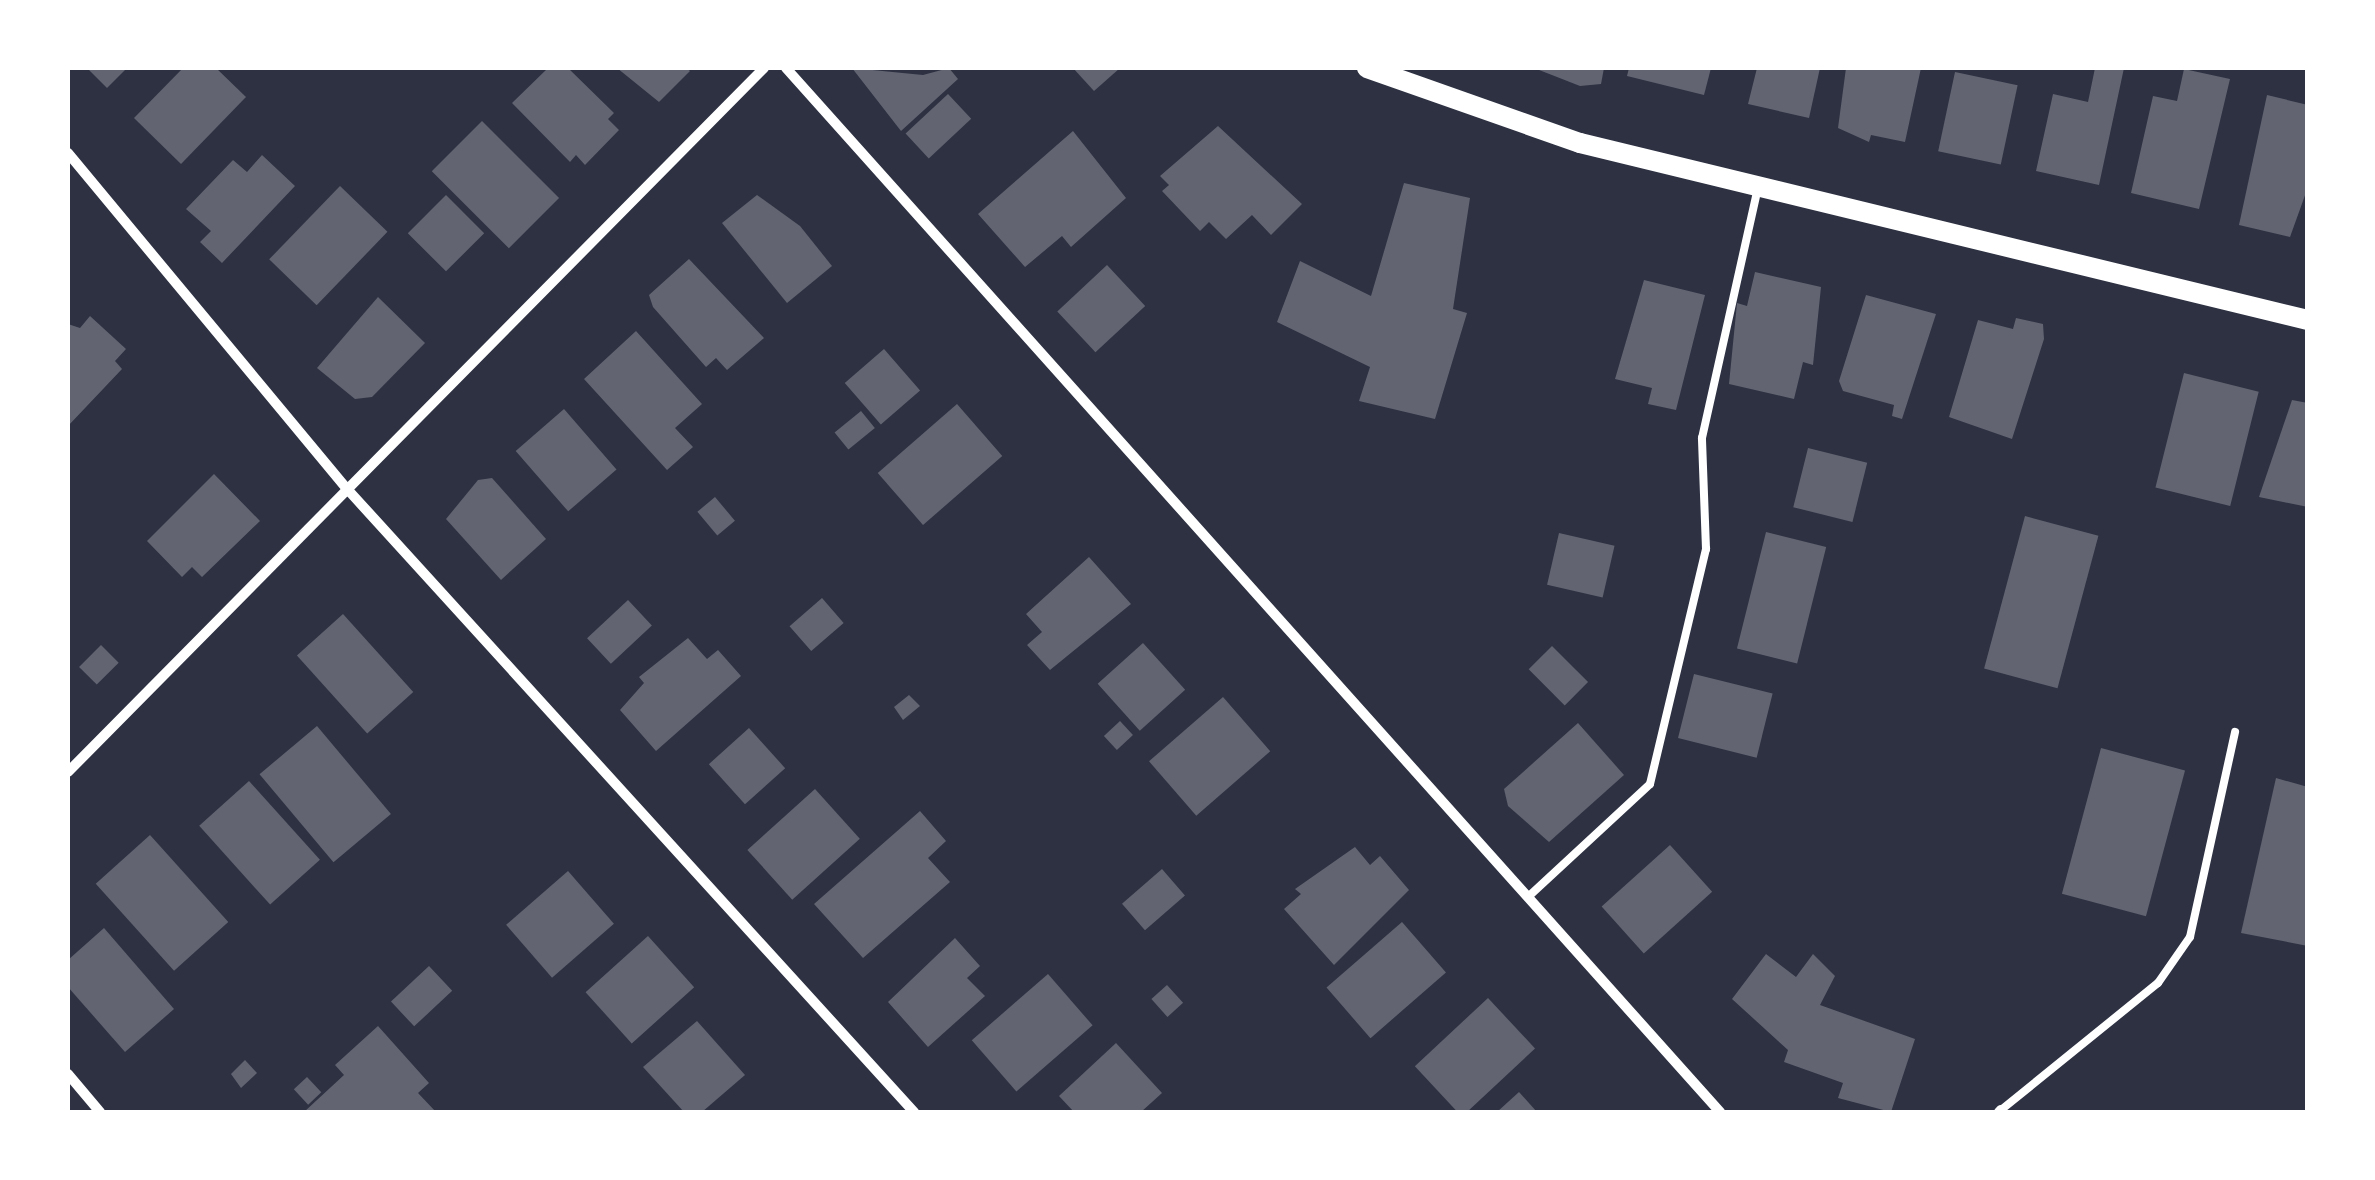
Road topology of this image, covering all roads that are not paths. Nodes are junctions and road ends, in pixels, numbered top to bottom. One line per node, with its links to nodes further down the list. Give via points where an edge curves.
1 (764, 68): 7 (street)
2 (786, 68): 10 (street)
3 (1366, 68): 5 (main road, via 1580,142)
4 (68, 153): 7 (street)
5 (1759, 184): 6 (main road); 10 (lane, via 1702,438 1706,549 1650,784)
6 (2308, 320)
7 (349, 491): 9 (street); 13 (street)
8 (2236, 732): 15 (lane, via 2190,936 2158,983)
9 (68, 772)
10 (1528, 898): 14 (street)
11 (68, 1074): 12 (street)
12 (100, 1112)
13 (914, 1112)
14 (1720, 1112)
15 (2000, 1112)

